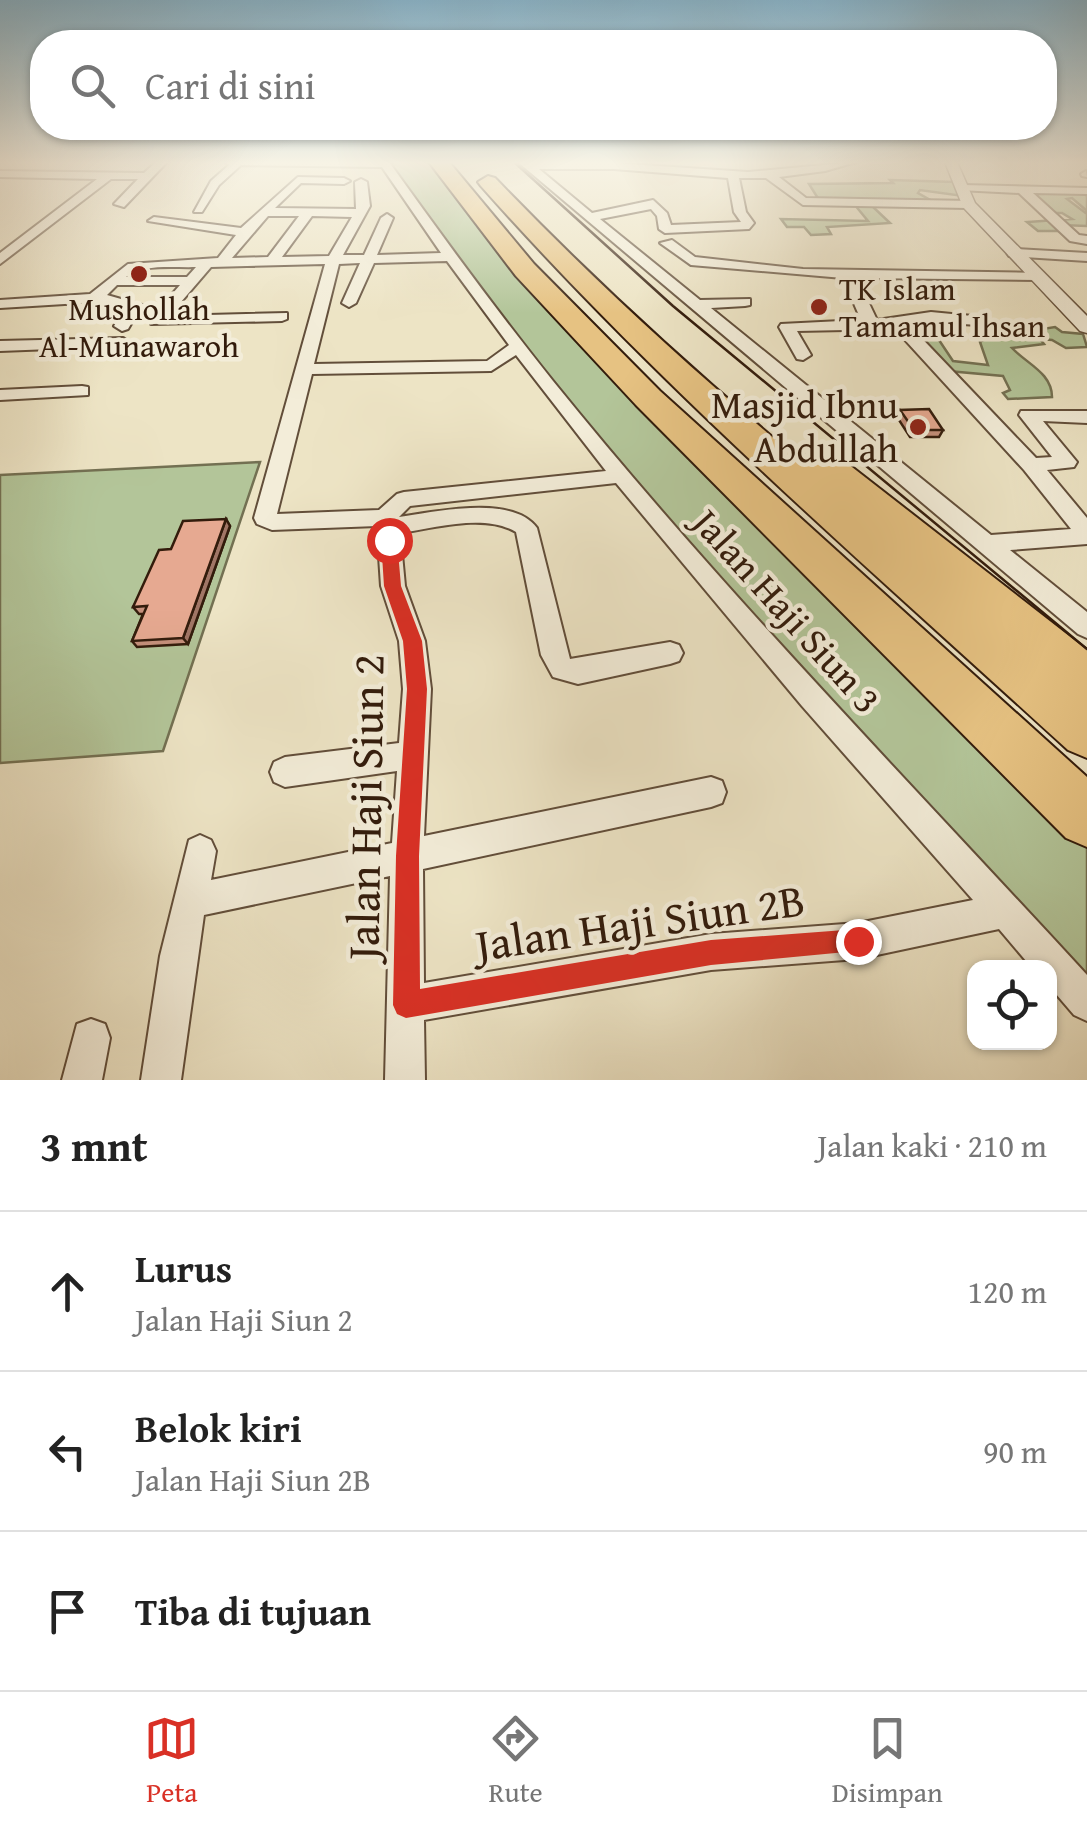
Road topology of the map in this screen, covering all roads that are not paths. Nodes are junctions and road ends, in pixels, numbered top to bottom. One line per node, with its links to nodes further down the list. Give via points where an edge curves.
1 (61, 212): 27 (street)
2 (267, 212): 19 (street)
3 (283, 212): 14 (street)
4 (417, 212): 24 (street, Jalan Haji Siun 3)
5 (479, 212): 68 (highway, via 648,398)
6 (517, 212): 64 (highway, via 691,386)
7 (546, 212): 63 (highway, via 716,374)
8 (580, 212): 17 (street)
9 (629, 212): 17 (street)
10 (660, 212): 20 (street)
11 (740, 212): 20 (street, via 747,225)
12 (980, 212): 23 (street)
13 (1047, 212): 21 (street, via 1075,238)
14 (308, 213): 15 (street); 29 (street)
15 (359, 214): 28 (street)
16 (387, 218): 26 (street)
17 (587, 218): 22 (street)
18 (154, 221): 19 (street)
19 (244, 232): 30 (street)
20 (666, 236): 22 (street); 31 (street, via 692,261)
21 (1087, 240)
22 (623, 247): 39 (street)
23 (1014, 253): 25 (street); 32 (street)
24 (447, 256): 26 (street); 47 (street, Jalan Haji Siun 3)
25 (1087, 257)
26 (369, 258): 28 (street); 38 (street)
27 (0, 260)
28 (333, 261): 29 (street); 50 (street)
29 (272, 262): 30 (street)
30 (215, 263): 33 (street, via 135,266); 34 (street)
31 (849, 275): 32 (street); 44 (street)
32 (1037, 276): 45 (street)
33 (116, 281): 34 (street); 35 (street)
34 (190, 281): 42 (street)
35 (99, 296): 37 (street); 46 (street, via 134,306)
36 (745, 302): 39 (street)
37 (0, 304)
38 (349, 304)
39 (693, 305): 60 (street)
40 (282, 316): 42 (street)
41 (978, 320): 43 (street, via 931,317)
42 (156, 321): 46 (street)
43 (899, 324): 44 (street); 54 (street)
44 (872, 325): 49 (street, via 788,327)
45 (1087, 327)
46 (133, 337): 48 (street)
47 (515, 348): 50 (street, via 492,366); 57 (street, Jalan Haji Siun 3)
48 (4, 349)
49 (803, 354)
50 (306, 369): 58 (street, via 266,521)
51 (82, 391): 52 (street)
52 (0, 395)
53 (1028, 415): 54 (street); 55 (street); 56 (street, via 1068,462)
54 (982, 416): 56 (street)
55 (1087, 417)
56 (1031, 465): 59 (street)
57 (620, 476): 58 (street, via 404,499); 72 (street, Jalan Haji Siun 3)
58 (387, 522): 62 (street, via 516,519 526,528 562,669 578,672); 65 (street, Jalan Haji Siun 2, via 393,586 412,641)
59 (1087, 534): 60 (street)
60 (982, 544): 61 (street)
61 (1087, 627)
62 (670, 652)
63 (1087, 680)
64 (1087, 732)
65 (412, 755): 66 (street); 70 (street, Jalan Haji Siun 2)
66 (285, 772)
67 (711, 792): 70 (street)
68 (1087, 817)
69 (200, 851): 71 (street)
70 (408, 856): 71 (street); 74 (street, Jalan Haji Siun 2)
71 (192, 901): 77 (street)
72 (1005, 911): 73 (street, Jalan Haji Siun 3); 74 (street, Jalan Haji Siun 2B, via 858,941 711,952)
73 (1087, 1002)
74 (406, 1005): 78 (street, Jalan Haji Siun 2)
75 (91, 1038): 76 (street)
76 (82, 1080)
77 (162, 1080)
78 (405, 1080)

